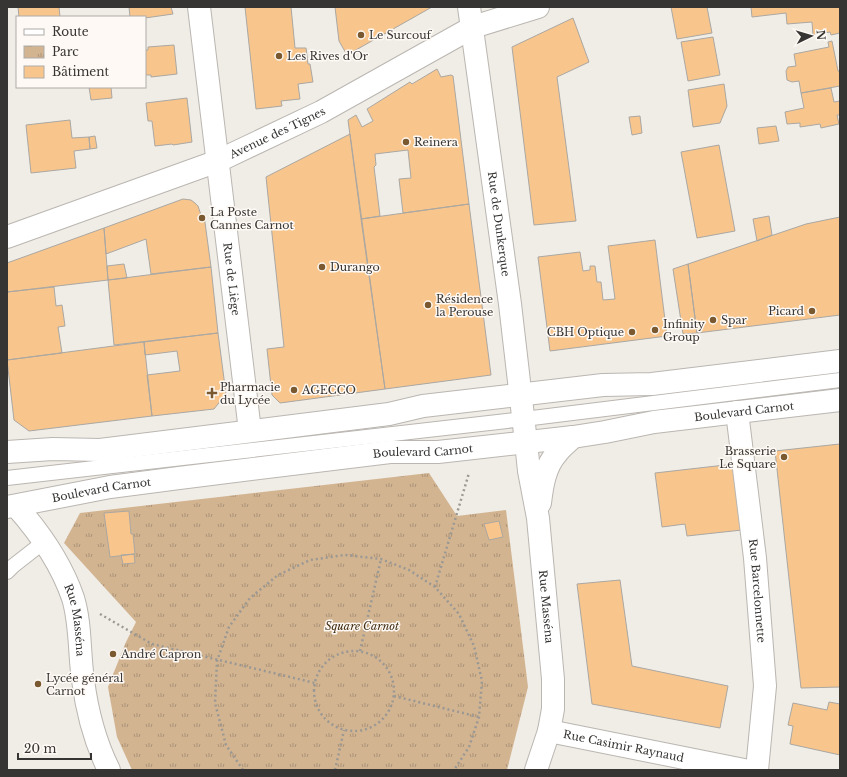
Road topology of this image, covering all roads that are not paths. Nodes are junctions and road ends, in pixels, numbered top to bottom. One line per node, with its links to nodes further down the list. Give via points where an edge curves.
1 (199, 7): 4 (main road, Rue de Liège)
2 (538, 7): 3 (main road, Avenue des Tignes)
3 (471, 17): 4 (main road, Avenue des Tignes, via 321,112); 8 (main road, Rue de Dunkerque)
4 (218, 161): 5 (main road, Avenue des Tignes); 12 (main road, Rue de Liège)
5 (7, 237)
6 (840, 361): 8 (main road, via 652,384 603,385)
7 (840, 380): 11 (lane)
8 (522, 395): 11 (main road, Rue de Dunkerque); 12 (main road, via 423,406 389,414)
9 (840, 400): 10 (main road, Boulevard Carnot)
10 (737, 412): 13 (main road, Boulevard Carnot, via 654,422); 25 (main road, Rue Barcelonnette, via 755,558 766,686)
11 (524, 419): 14 (main road, Rue de Dunkerque); 16 (lane)
12 (250, 431): 15 (main road, via 100,450 53,449)
13 (573, 437): 14 (main road, Boulevard Carnot); 18 (main road, via 551,460 541,490)
14 (526, 442): 17 (main road, Boulevard Carnot, via 438,452 390,452 179,478); 18 (main road, Rue Masséna)
15 (7, 452)
16 (7, 478)
17 (11, 506): 19 (main road, Rue Masséna)
18 (538, 518): 21 (main road, Rue Masséna, via 553,679 553,709)
19 (45, 541): 20 (lane); 22 (main road, Rue Masséna, via 62,571 73,599 90,719)
20 (7, 572)
21 (549, 730): 23 (main road, Rue Masséna); 24 (main road, Rue Casimir Raynaud)
22 (109, 770)
23 (536, 770)
24 (744, 770)
25 (756, 770)

